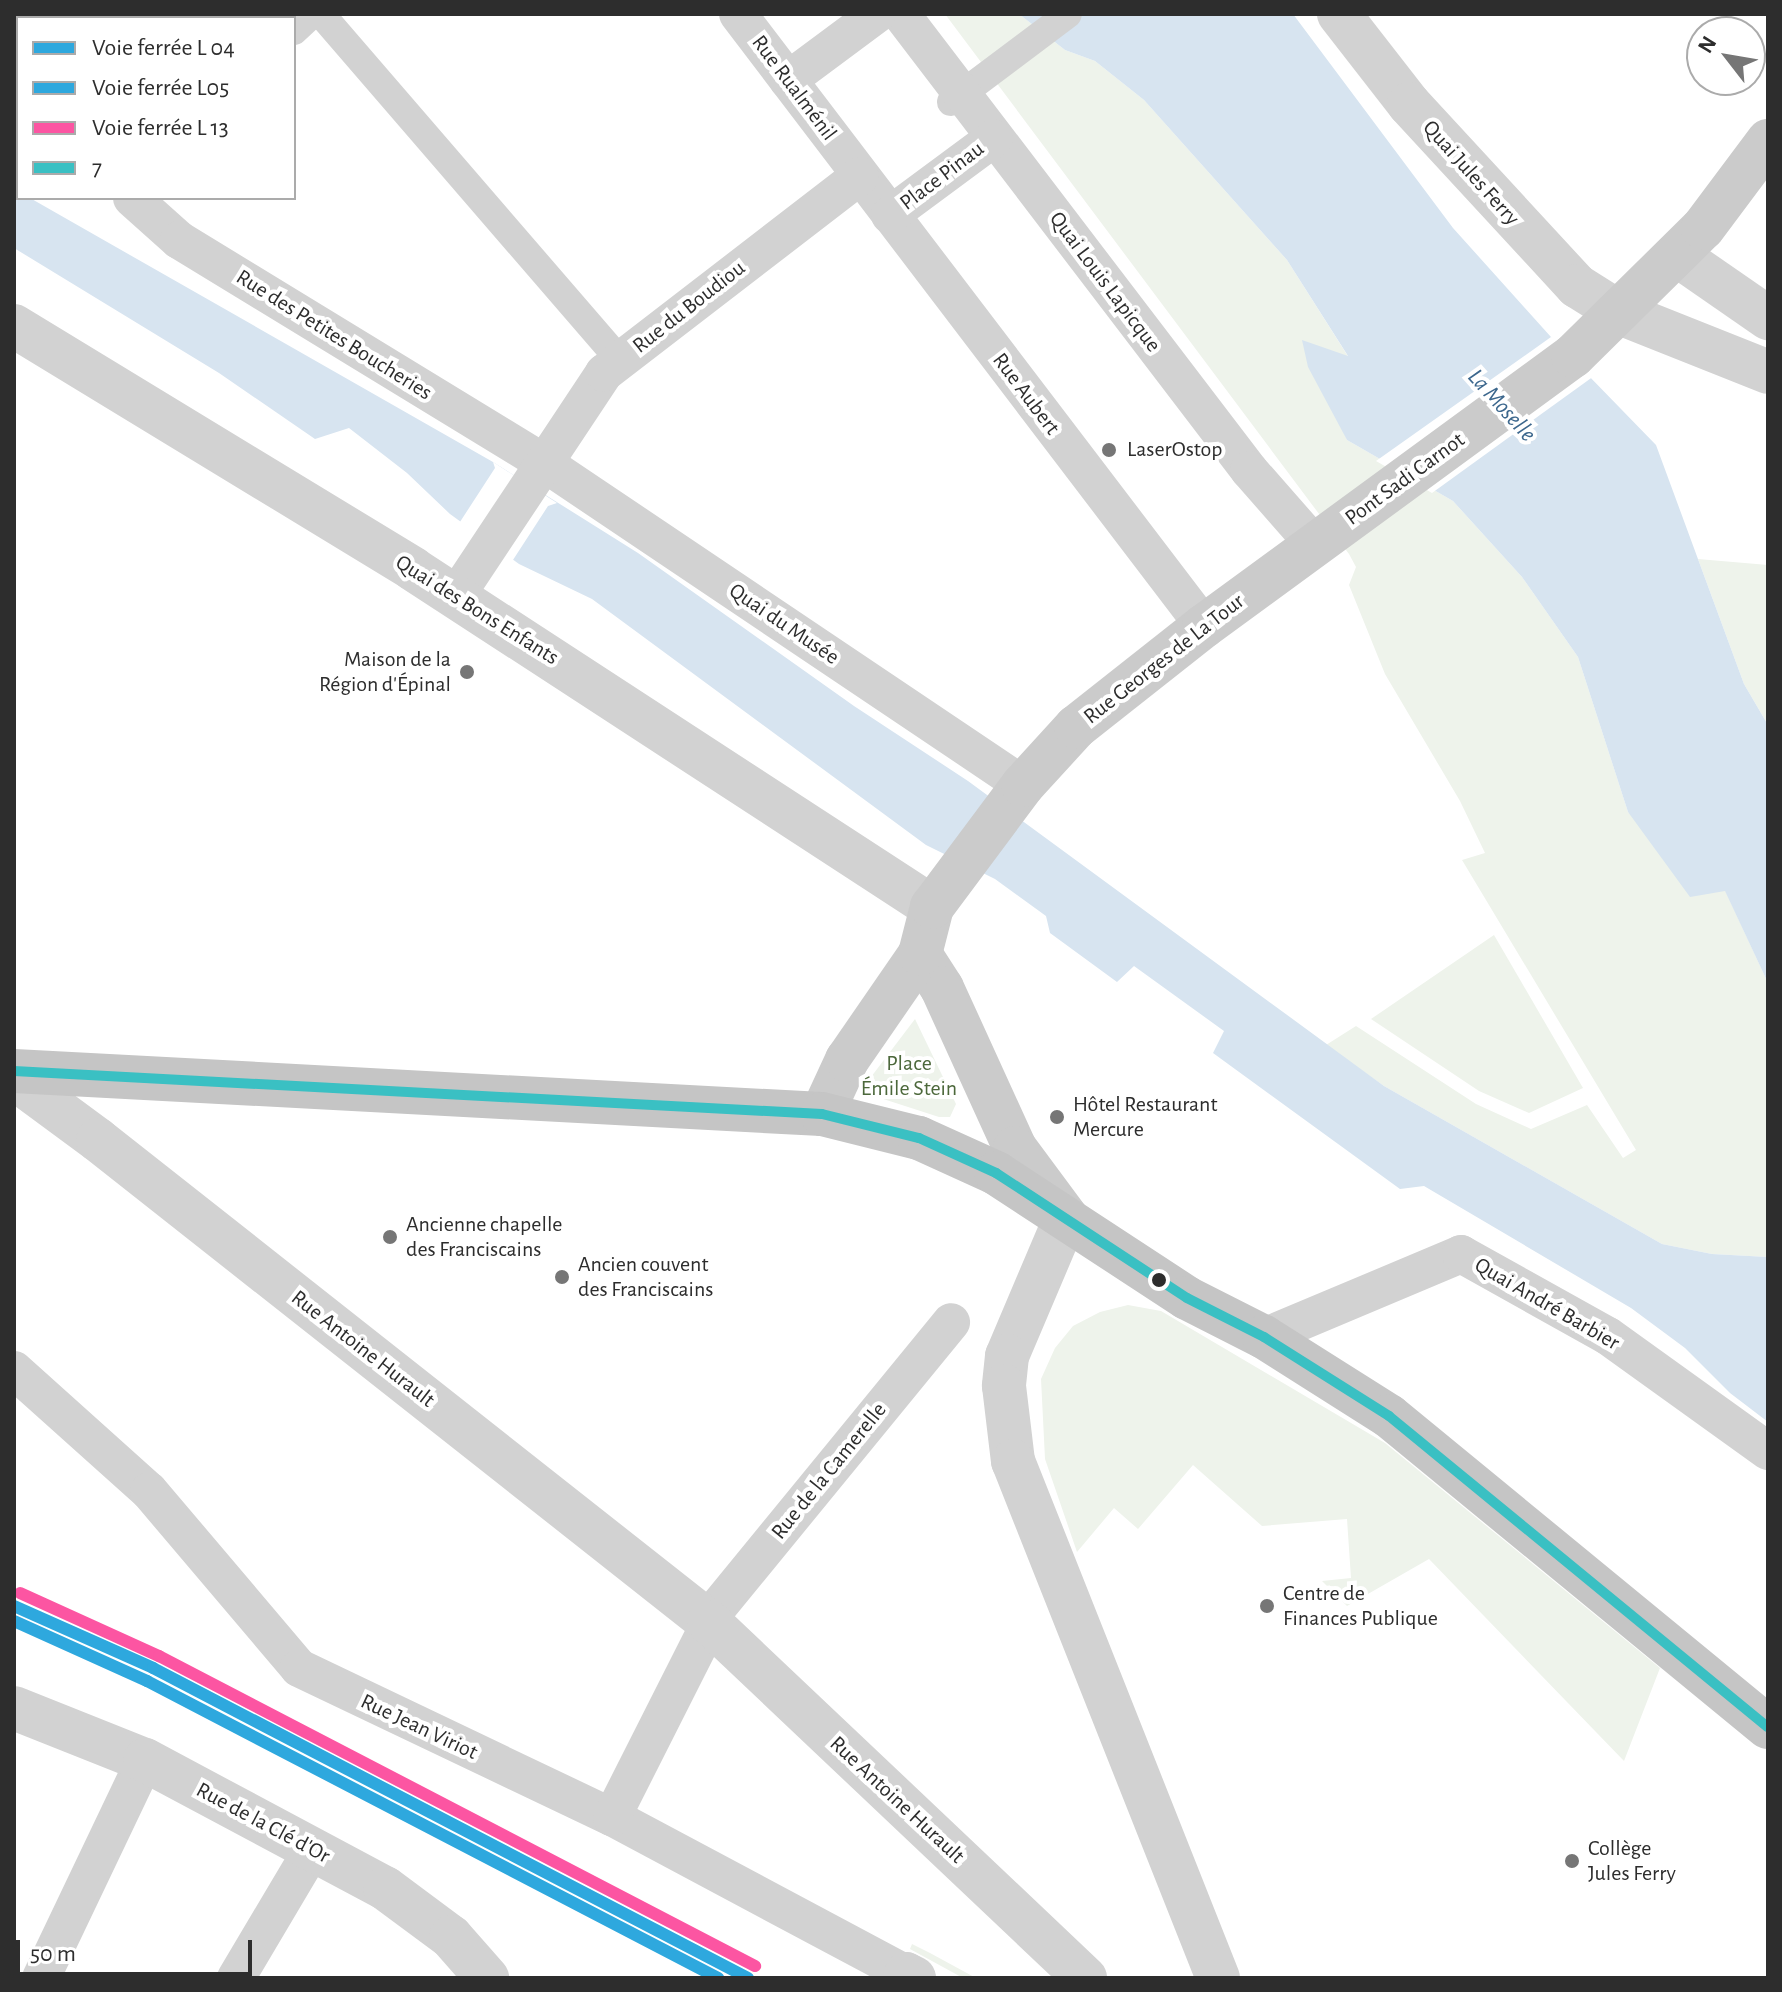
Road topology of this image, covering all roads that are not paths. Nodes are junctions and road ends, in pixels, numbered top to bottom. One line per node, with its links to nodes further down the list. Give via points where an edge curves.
1 (312, 14): 8 (street)
2 (321, 14): 20 (street)
3 (738, 14): 9 (street, Rue Rualménil)
4 (877, 14): 9 (street)
5 (901, 14): 10 (street, Quai Louis Lapicque)
6 (1068, 14): 10 (street)
7 (1339, 14): 17 (street, Quai Jules Ferry, via 1409,104 1533,242 1577,286)
8 (296, 29)
9 (788, 80): 13 (street, Rue Rualménil)
10 (957, 98): 11 (street, Quai Louis Lapicque)
11 (994, 138): 15 (street, Place Pinau); 23 (street, Quai Louis Lapicque, via 1249,470)
12 (1768, 141): 16 (main road, Pont Sadi Carnot)
13 (854, 169): 15 (street, Rue Aubert); 20 (street, Rue du Boudiou)
14 (134, 200): 22 (street, Rue des Petites Boucheries, via 179,240)
15 (890, 215): 25 (street, Rue Aubert)
16 (1690, 241): 17 (main road, Pont Sadi Carnot); 18 (street)
17 (1620, 313): 21 (street, Quai Jules Ferry); 23 (main road, Pont Sadi Carnot, via 1573,356)
18 (1768, 318)
19 (14, 326): 24 (street, Quai des Bons Enfants)
20 (620, 360): 22 (street, Rue du Boudiou, via 604,373)
21 (1768, 372)
22 (537, 474): 24 (street, Rue du Boudiou); 26 (street, Quai du Musée)
23 (1315, 545): 25 (main road, Rue Georges de La Tour)
24 (456, 596): 27 (street, Quai des Bons Enfants)
25 (1204, 626): 26 (main road, Rue Georges de La Tour, via 1076,727)
26 (1023, 785): 27 (main road, Rue Georges de La Tour)
27 (932, 907): 28 (main road)
28 (920, 954): 31 (main road, via 847,1060); 32 (main road, via 942,988 1015,1148)
29 (14, 1071): 31 (main road)
30 (14, 1078): 37 (street, Rue Antoine Hurault)
31 (822, 1114): 32 (main road, via 919,1138 996,1173)
32 (1066, 1217): 34 (main road, via 1187,1298); 43 (street, via 1007,1356 1004,1386 1013,1461)
33 (951, 1322): 37 (street, Rue de la Camerelle)
34 (1264, 1337): 36 (street, Quai André Barbier, via 1461,1254 1608,1336); 39 (main road, via 1389,1416)
35 (14, 1370): 41 (street, Rue Jean Viriot, via 149,1491 299,1668)
36 (1768, 1451)
37 (709, 1622): 41 (street); 48 (street, Rue Antoine Hurault)
38 (14, 1708): 40 (street, Rue de la Clé d'Or)
39 (1768, 1727)
40 (145, 1760): 42 (street, Rue de la Clé d'Or); 45 (street)
41 (612, 1817): 44 (street, Rue Jean Viriot)
42 (312, 1850): 46 (street); 47 (street, Rue de la Clé d'Or, via 418,1911 451,1937)
43 (1215, 1973)
44 (908, 1977)
45 (41, 1978)
46 (236, 1978)
47 (487, 1978)
48 (1085, 1978)

